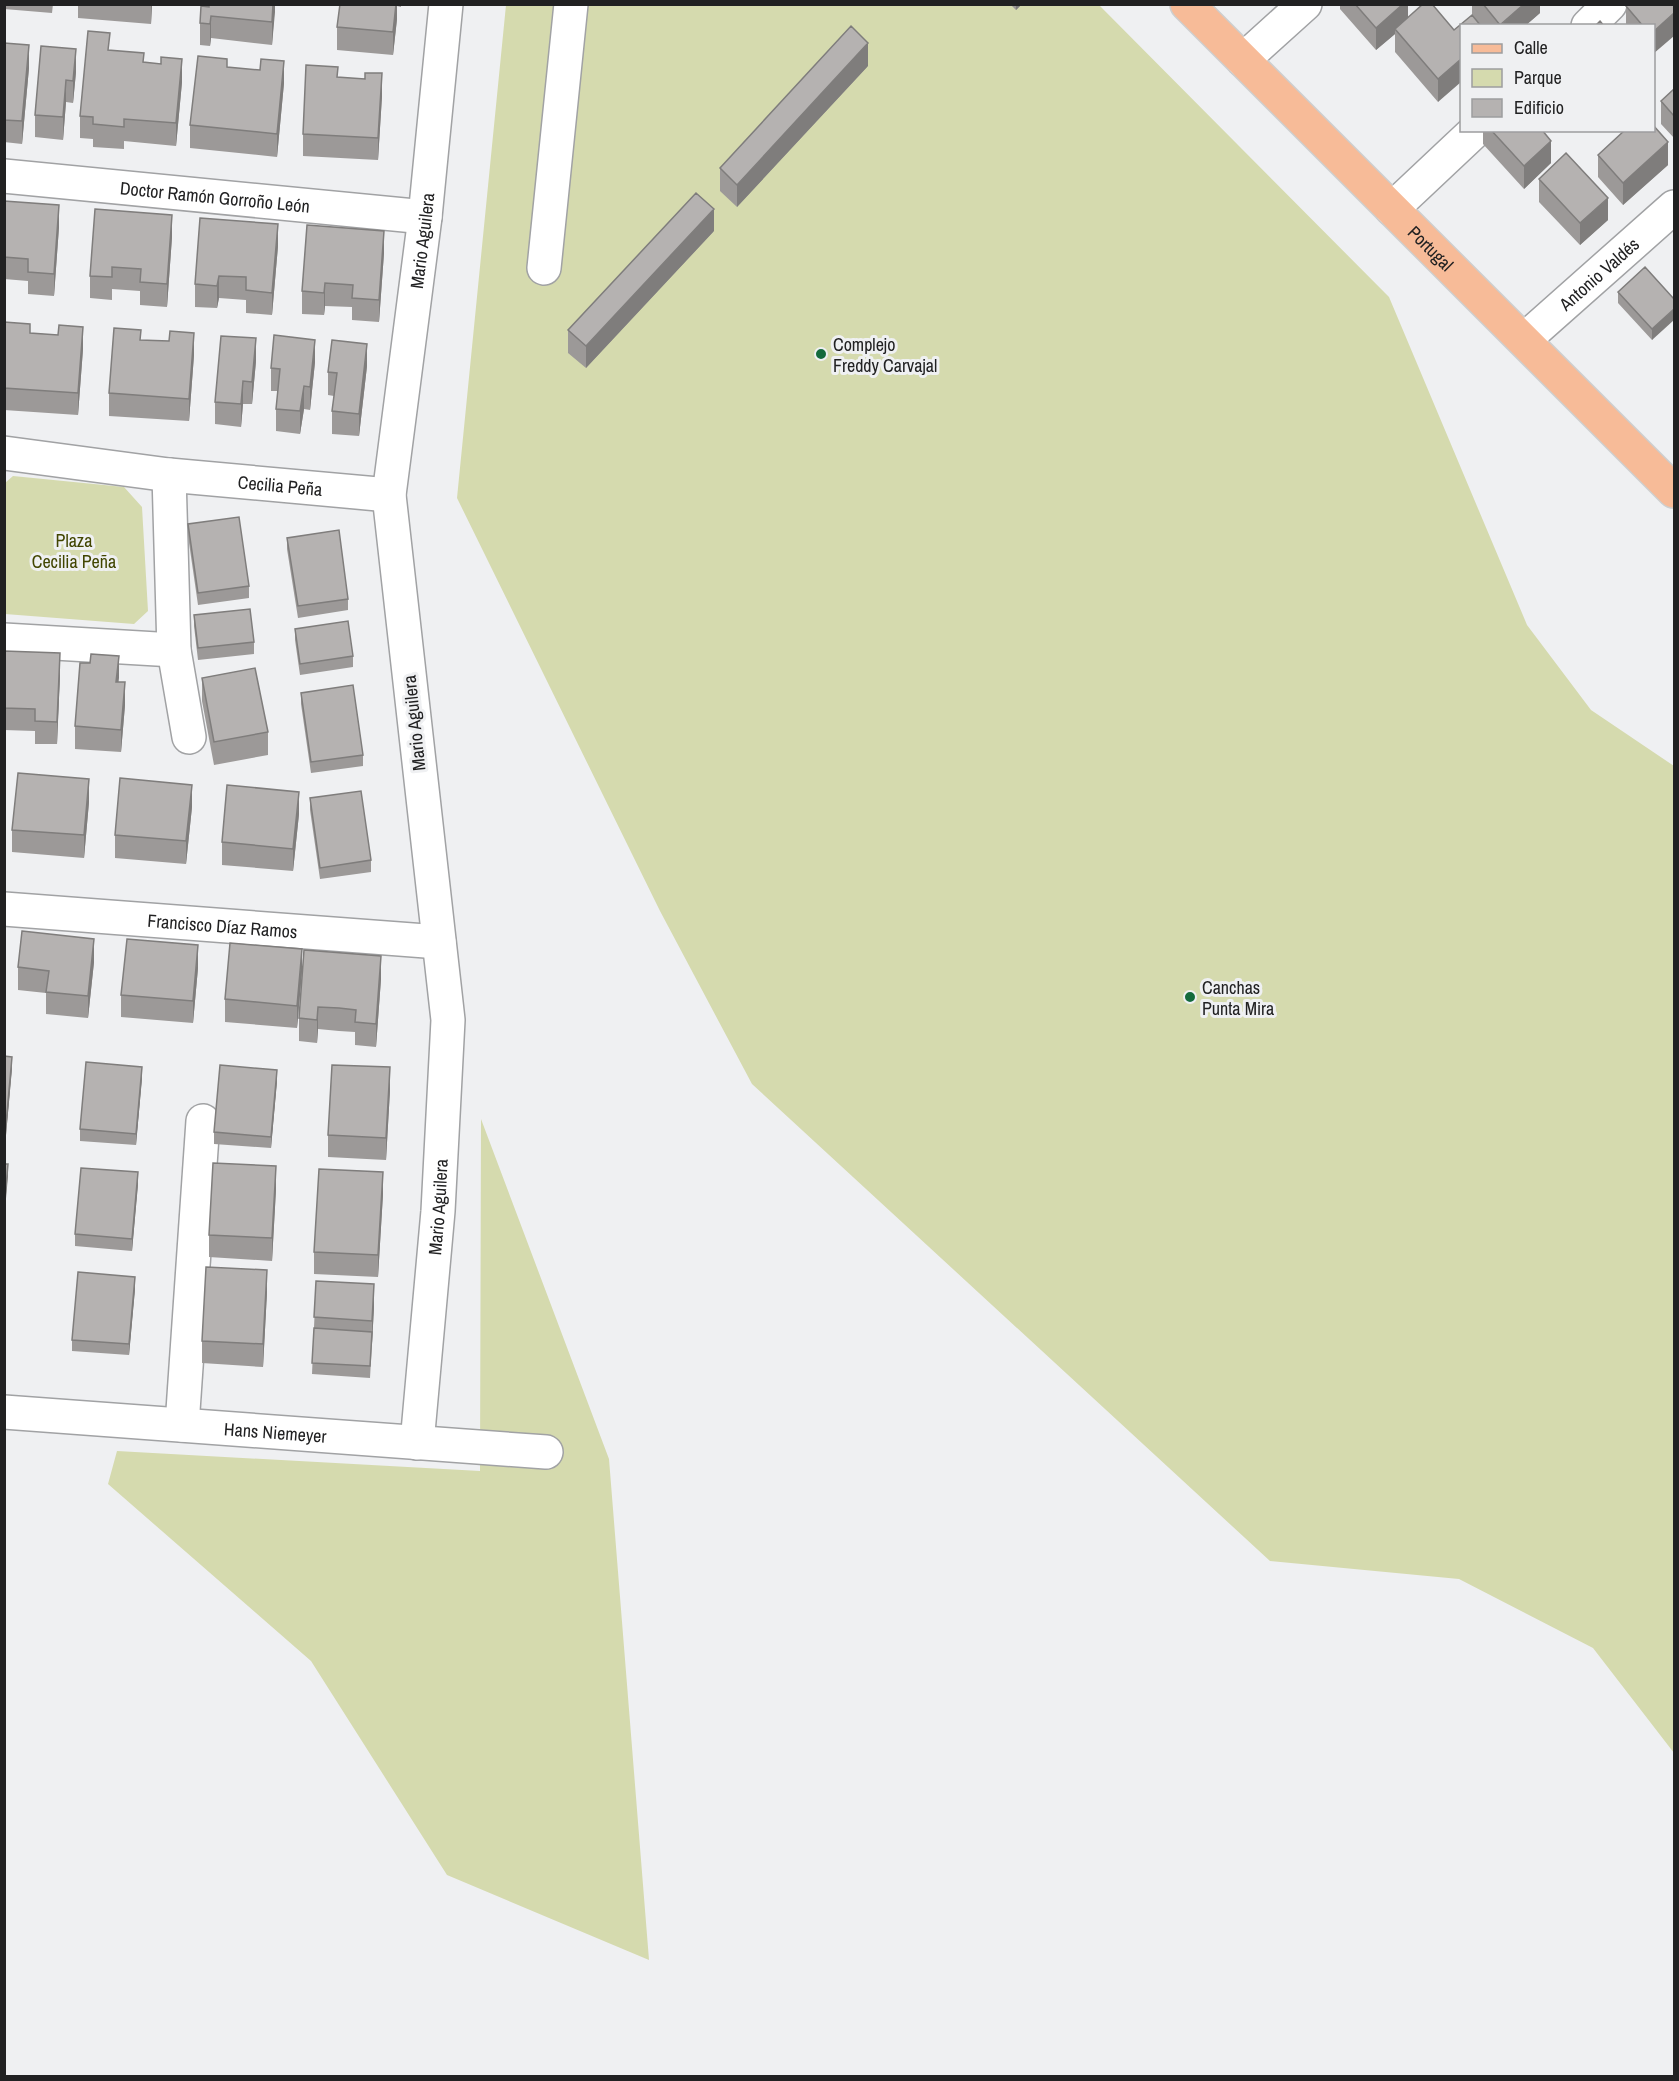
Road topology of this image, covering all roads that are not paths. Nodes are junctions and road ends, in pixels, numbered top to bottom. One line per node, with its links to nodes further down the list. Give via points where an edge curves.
1 (446, 4): 12 (street, Mario Aguilera)
2 (571, 4): 13 (street)
3 (1187, 4): 7 (main road, Portugal)
4 (1305, 4): 7 (street)
5 (1610, 4): 6 (street)
6 (1590, 24)
7 (1243, 60): 11 (main road, Portugal)
8 (1474, 132): 11 (street)
9 (4, 176): 12 (street, Doctor Ramón Gorroño León)
10 (1674, 207): 14 (street, Antonio Valdés)
11 (1392, 209): 14 (main road, Portugal)
12 (425, 217): 18 (street, Mario Aguilera)
13 (544, 268)
14 (1524, 340): 17 (main road, Portugal)
15 (4, 453): 16 (street, Cecilia Peña)
16 (169, 475): 18 (street, Cecilia Peña); 20 (street)
17 (1674, 491)
18 (389, 495): 23 (street, Mario Aguilera)
19 (4, 640): 20 (street)
20 (174, 650): 21 (street)
21 (189, 738)
22 (4, 909): 23 (street, Francisco Díaz Ramos)
23 (439, 942): 27 (street, Mario Aguilera, via 448,1020 438,1211)
24 (203, 1121): 26 (street)
25 (4, 1412): 26 (street, Hans Niemeyer)
26 (183, 1425): 27 (street, Hans Niemeyer)
27 (417, 1443): 28 (street, Hans Niemeyer)
28 (546, 1452)

